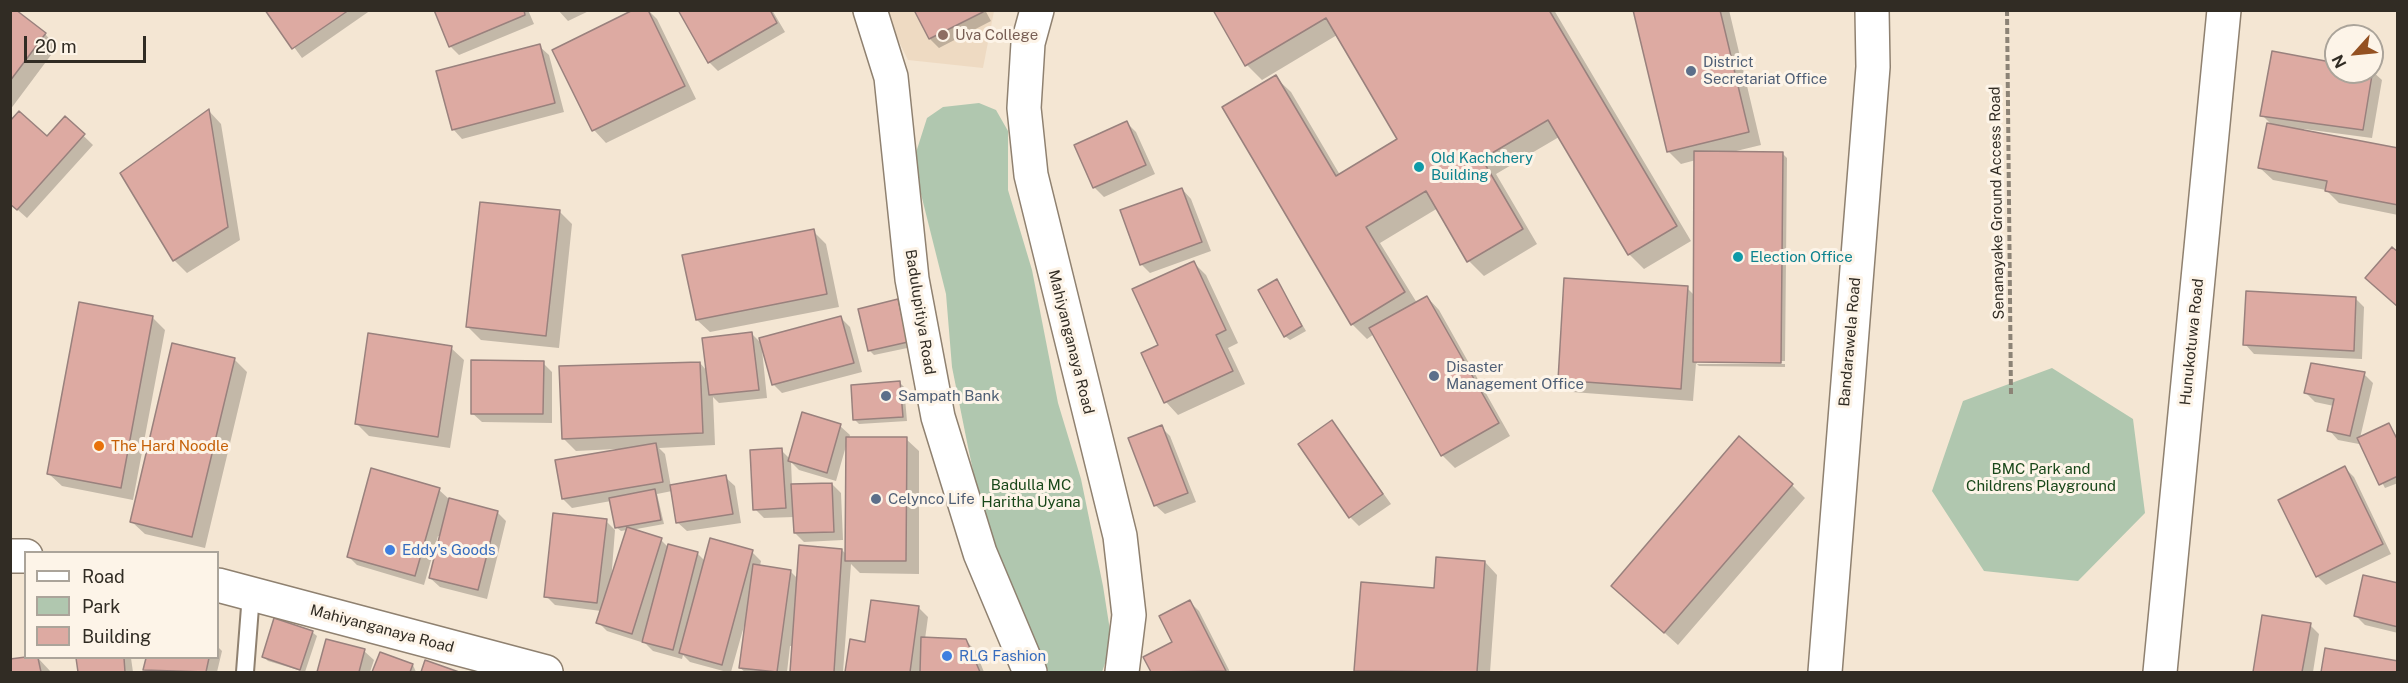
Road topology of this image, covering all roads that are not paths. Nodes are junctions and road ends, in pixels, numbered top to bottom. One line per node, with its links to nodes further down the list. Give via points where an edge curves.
1 (870, 10): 9 (main road, Badulupitiya Road, via 891,77 912,279 938,417 980,553)
2 (1037, 10): 10 (main road, Mahiyanganaya Road, via 1028,43 1024,108 1030,176 1120,536 1129,615)
3 (1872, 10): 11 (main road, Bandarawela Road, via 1873,67)
4 (2224, 10): 12 (main road, Hunukotuwa Road)
5 (219, 585): 6 (main road, Mahiyanganaya Road)
6 (251, 594): 7 (lane); 8 (main road, Mahiyanganaya Road)
7 (245, 672)
8 (546, 672)
9 (1030, 672)
10 (1122, 672)
11 (1825, 672)
12 (2160, 672)

